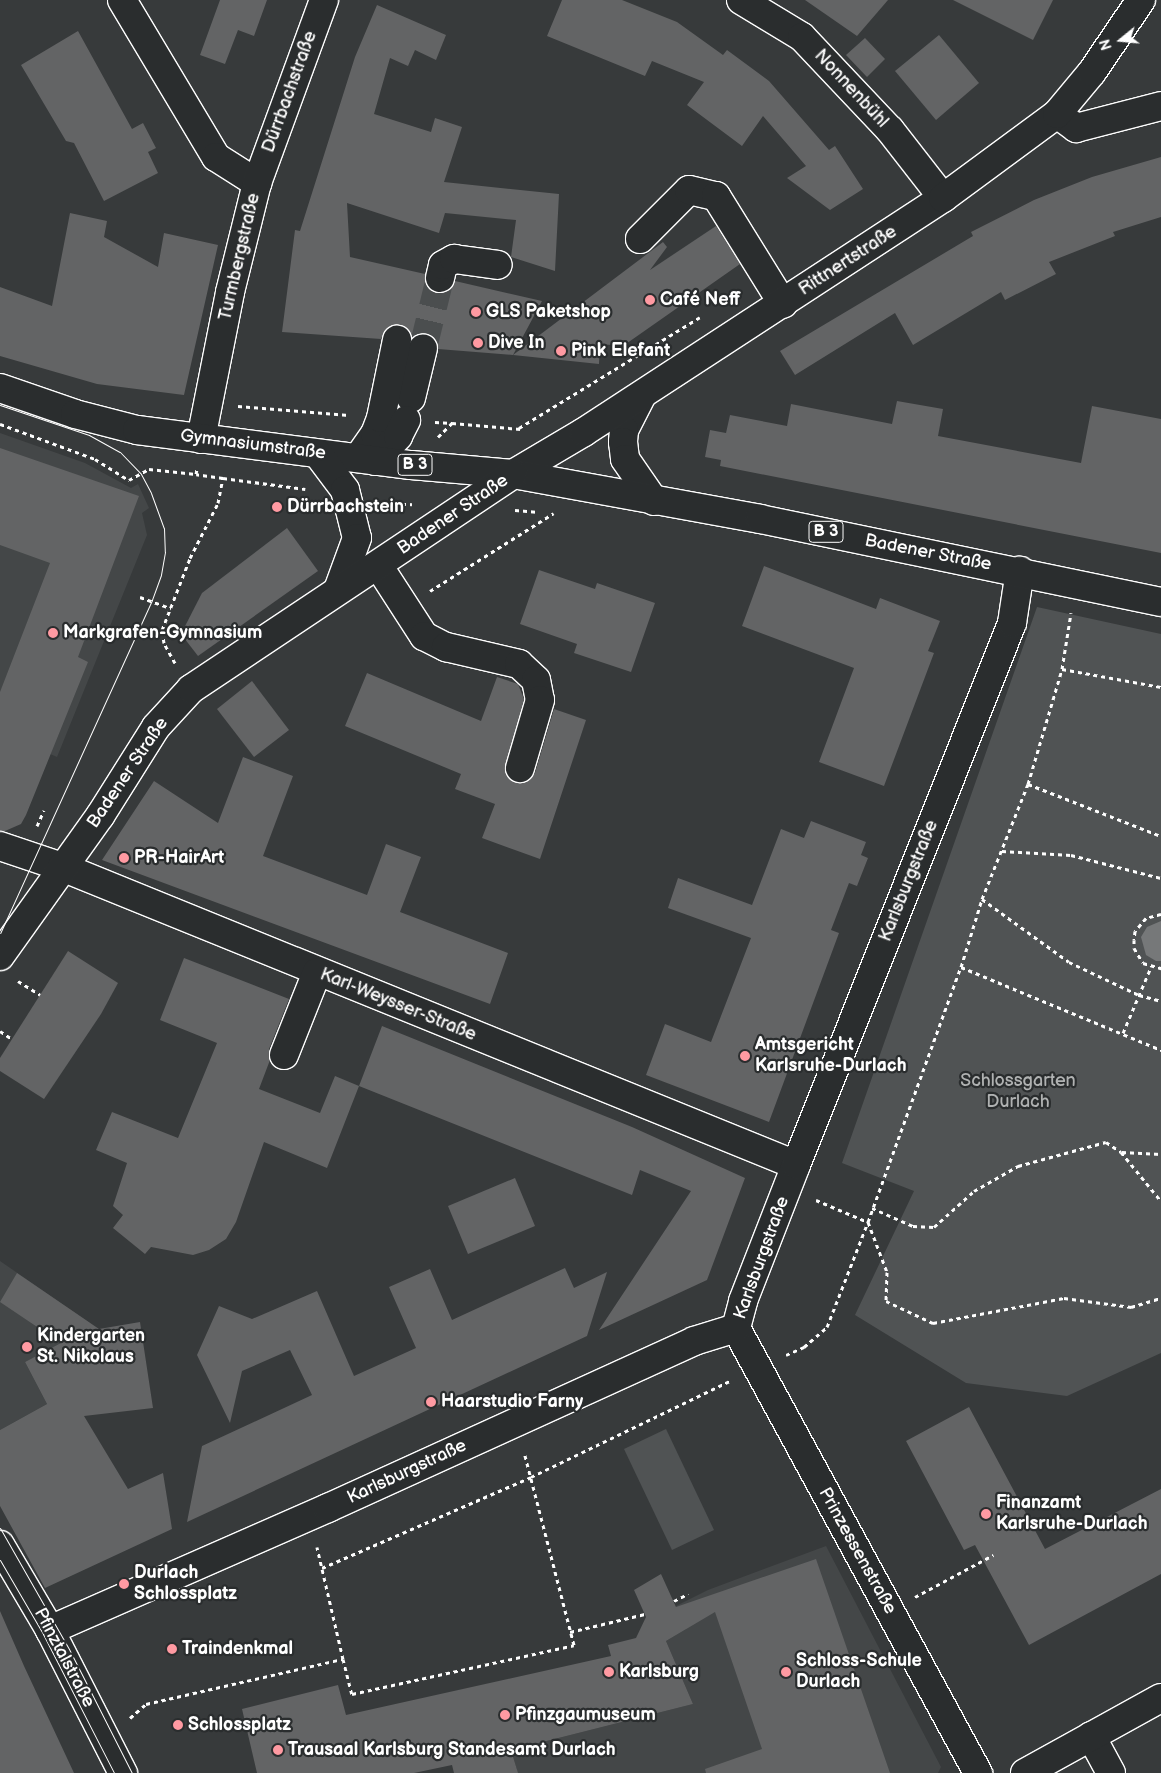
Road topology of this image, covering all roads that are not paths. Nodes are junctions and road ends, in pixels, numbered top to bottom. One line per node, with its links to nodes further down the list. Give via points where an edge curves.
1 (122, 0): 7 (street, Turmbergstraße, via 216,157)
2 (324, 0): 7 (street, Dürrbachstraße)
3 (741, 0): 8 (street, Nonnenbühl, via 802,37 890,130)
4 (1141, 0): 6 (street, Rittnertstraße, via 1092,72)
5 (1161, 106): 6 (street, via 1076,128)
6 (1057, 114): 8 (street, Rittnertstraße)
7 (256, 183): 18 (street, Turmbergstraße)
8 (943, 198): 12 (street, Rittnertstraße)
9 (640, 239): 12 (street, via 689,190 716,196)
10 (498, 264): 11 (street, via 454,259 443,265)
11 (440, 278)
12 (783, 304): 16 (street, Rittnertstraße)
13 (397, 340): 17 (street)
14 (423, 348): 17 (street)
15 (0, 388): 18 (street, Gymnasiumstraße / B 3, via 102,421)
16 (642, 394): 21 (street, Rittnertstraße); 22 (street, via 624,430 623,442 626,459)
17 (399, 412): 20 (street, via 398,436)
18 (201, 439): 19 (street, Gymnasiumstraße / B 3)
19 (318, 454): 20 (street, Gymnasiumstraße / B 3); 25 (street, via 345,490 357,538)
20 (366, 460): 21 (street, Gymnasiumstraße / B 3)
21 (512, 474): 22 (street, Badener Straße / B 3); 23 (street, Badener Straße)
22 (654, 501): 24 (street, Badener Straße / B 3)
23 (378, 565): 25 (street, Badener Straße); 27 (street, via 424,636 446,647 519,664 536,680 540,700)
24 (1020, 571): 26 (street, Badener Straße / B 3); 33 (street, Karlsburgstraße, via 1012,623)
25 (338, 590): 29 (street, Badener Straße, via 191,689 156,728 100,816)
26 (1161, 602)
27 (520, 768)
28 (0, 846): 29 (street, Karl-Weysser-Straße)
29 (62, 867): 30 (street, Badener Straße); 31 (street, Karl-Weysser-Straße)
30 (0, 956)
31 (317, 972): 32 (street); 33 (street, Karl-Weysser-Straße)
32 (284, 1055)
33 (792, 1177): 34 (street, Karlsburgstraße, via 743,1301)
34 (736, 1328): 36 (street, Karlsburgstraße, via 694,1341 309,1517); 40 (street, Prinzessenstraße)
35 (4, 1559): 36 (street, Pfinztalstraße)
36 (50, 1630): 39 (street, Pfinztalstraße)
37 (1161, 1698): 38 (street)
38 (1091, 1736): 41 (street); 42 (street)
39 (123, 1773)
40 (978, 1773)
41 (1025, 1773)
42 (1111, 1773)

